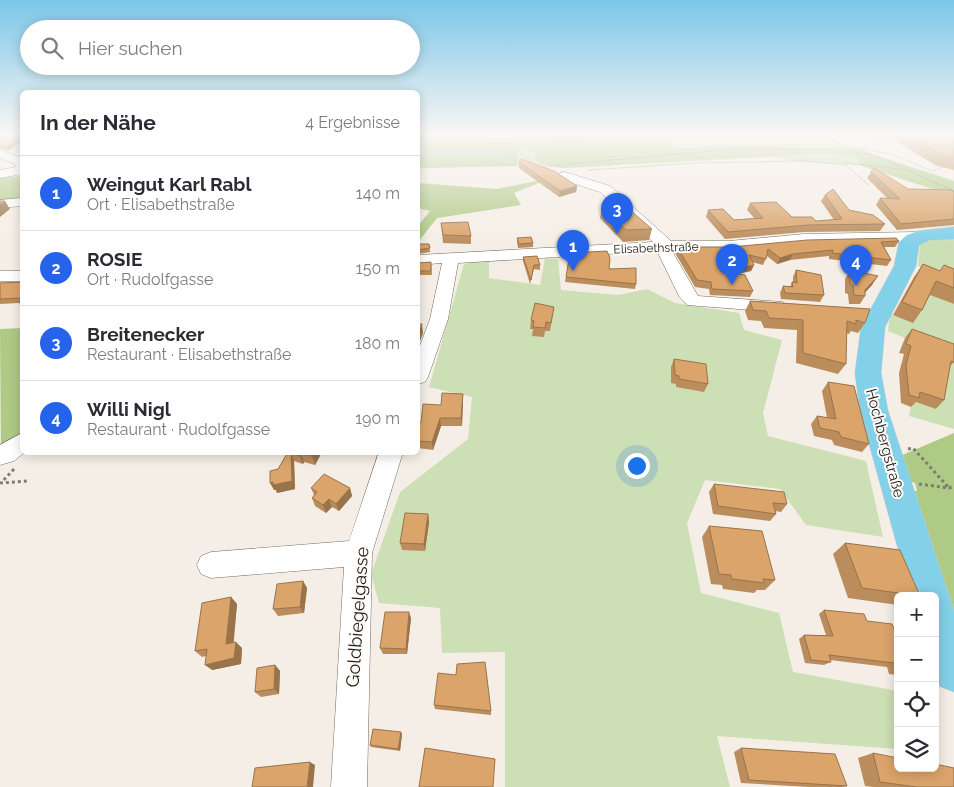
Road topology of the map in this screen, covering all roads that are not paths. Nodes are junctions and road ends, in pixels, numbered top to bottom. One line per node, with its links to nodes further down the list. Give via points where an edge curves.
1 (565, 176): 6 (street, via 605,189)
2 (20, 202): 3 (street)
3 (0, 204)
4 (954, 233): 5 (main road, Elisabethstraße)
5 (916, 237): 6 (street, Elisabethstraße); 16 (main road, Hochbergstraße, via 909,242 905,266 869,311 868,373 889,463)
6 (665, 246): 7 (street, Elisabethstraße); 11 (street, via 693,301)
7 (451, 258): 8 (street, Elisabethstraße); 12 (street, via 439,320)
8 (420, 260)
9 (0, 276): 10 (street)
10 (20, 276)
11 (791, 307)
12 (420, 372)
13 (390, 455): 14 (street, Goldbiegelgasse)
14 (358, 553): 15 (street); 19 (street, Goldbiegelgasse)
15 (211, 565)
16 (929, 592)
17 (939, 624): 18 (main road)
18 (954, 671)
19 (349, 787)

